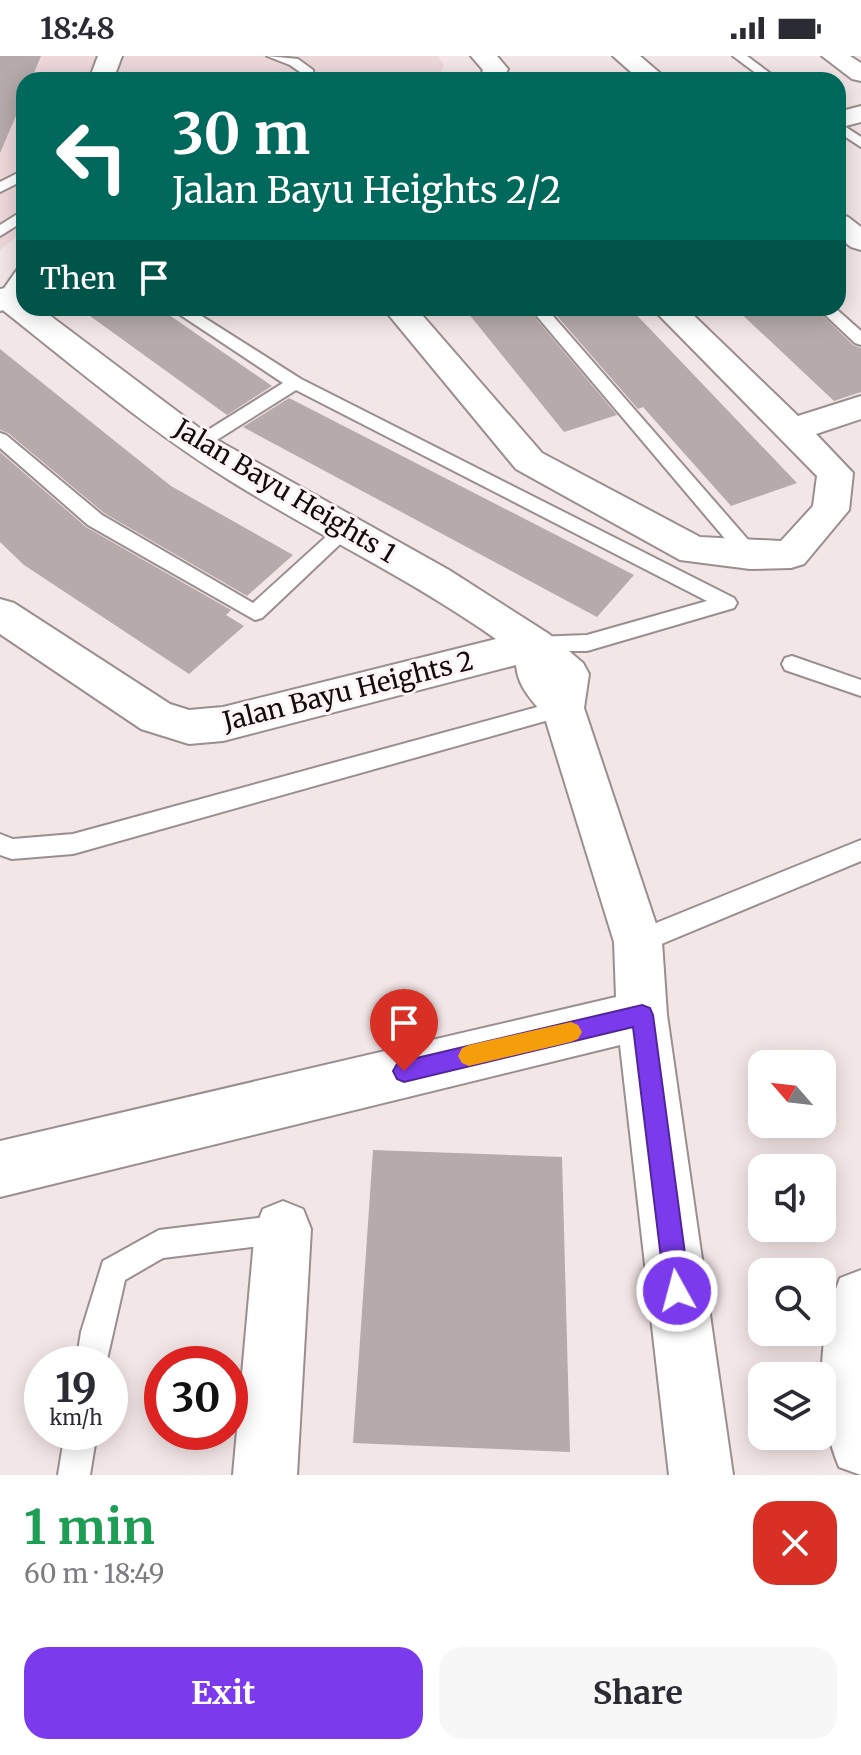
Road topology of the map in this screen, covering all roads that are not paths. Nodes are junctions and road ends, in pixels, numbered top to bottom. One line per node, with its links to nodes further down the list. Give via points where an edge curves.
1 (273, 56): 6 (lane)
2 (483, 56): 7 (street)
3 (625, 56): 8 (street)
4 (739, 56): 9 (lane)
5 (834, 56): 10 (street)
6 (297, 59)
7 (495, 72)
8 (646, 72)
9 (762, 72)
10 (861, 74)
11 (41, 316): 22 (street, Jalan Bayu Heights 1)
12 (190, 316): 18 (lane)
13 (406, 316): 24 (street, via 529,461 693,550)
14 (545, 316): 24 (lane)
15 (676, 316): 20 (street)
16 (835, 316): 17 (lane)
17 (861, 340)
18 (295, 383): 22 (lane); 26 (lane, via 727,603 587,643)
19 (861, 407): 20 (street)
20 (791, 430): 24 (street, via 835,473 831,510 791,554)
21 (0, 439): 23 (lane, via 95,520 255,613)
22 (198, 444): 23 (street, Jalan Bayu Heights 1)
23 (346, 530): 26 (street, Jalan Bayu Heights 1, via 466,598)
24 (750, 555)
25 (0, 614): 26 (street, Jalan Bayu Heights 2, via 156,717 189,727 223,724)
26 (535, 645): 29 (street, Jalan Bayu Heights 1, via 568,674)
27 (792, 664): 28 (lane)
28 (861, 688)
29 (563, 708): 30 (lane, via 73,844 12,849); 32 (street)
30 (0, 844)
31 (861, 850): 32 (lane)
32 (638, 942): 33 (street)
33 (642, 1015): 34 (street); 42 (street)
34 (0, 1169)
35 (283, 1229): 37 (lane, via 159,1244 113,1271); 41 (street)
36 (861, 1299): 38 (street, via 850,1393)
37 (94, 1346)
38 (861, 1445)
39 (78, 1450): 40 (lane)
40 (74, 1475)
41 (265, 1475)
42 (701, 1475)

